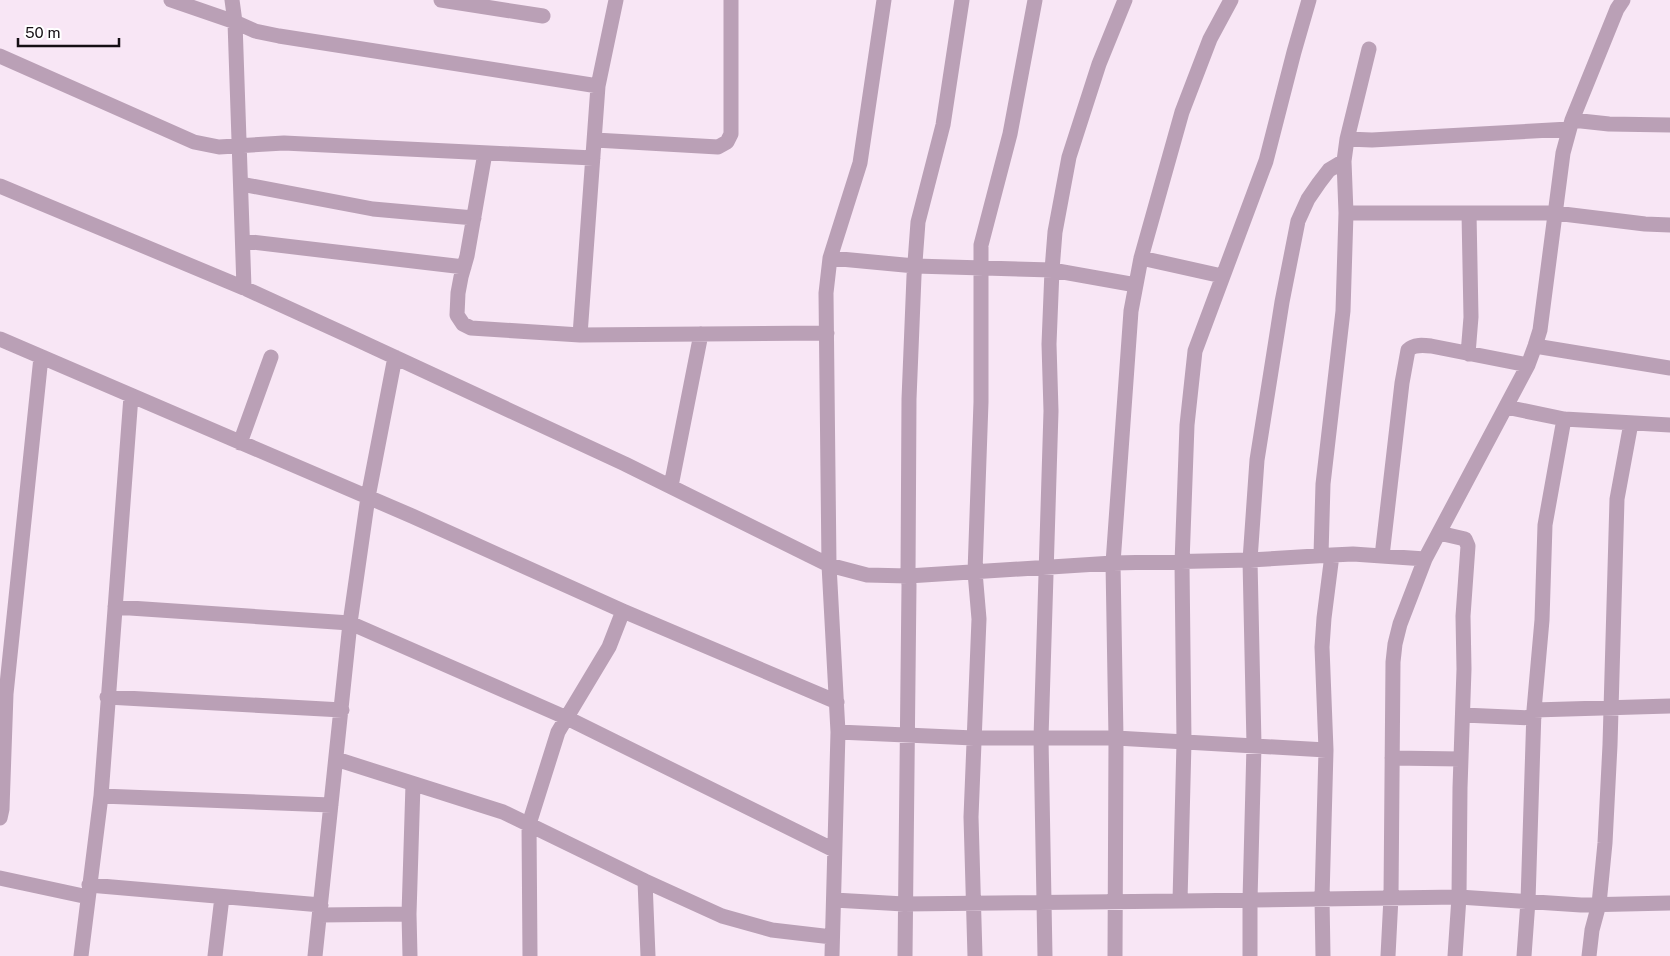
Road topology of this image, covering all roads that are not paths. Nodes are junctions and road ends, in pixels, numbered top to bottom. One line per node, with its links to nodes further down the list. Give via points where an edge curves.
1 (171, 0): 14 (street)
2 (232, 0): 14 (street)
3 (441, 0): 13 (street)
4 (616, 0): 17 (street)
5 (731, 0): 21 (street, via 731,134 727,142 718,147)
6 (884, 0): 34 (street, via 860,163)
7 (962, 0): 36 (street, via 943,125 918,222)
8 (1034, 0): 38 (street, via 1010,134 981,245)
9 (1126, 0): 39 (street, via 1100,64 1069,157 1055,232)
10 (1230, 0): 35 (street, via 1210,39 1182,112)
11 (1309, 0): 40 (street, via 1266,160)
12 (1623, 0): 18 (street)
13 (543, 16)
14 (235, 22): 17 (street, via 255,31 279,36); 22 (street)
15 (1369, 49): 20 (street)
16 (0, 56): 22 (street, via 194,142 219,147)
17 (598, 86): 21 (street)
18 (1571, 124): 19 (street); 20 (street, via 1372,140); 30 (street, via 1563,153)
19 (1670, 125)
20 (1347, 139): 25 (street)
21 (594, 140): 24 (street)
22 (240, 145): 23 (street, via 331,144); 26 (street)
23 (485, 153): 24 (street); 31 (street)
24 (593, 158): 45 (street)
25 (1344, 162): 28 (street); 66 (street, via 1329,170 1308,199 1298,221 1257,460)
26 (241, 184): 31 (street, via 373,209); 33 (street)
27 (0, 186): 42 (street)
28 (1346, 213): 29 (street); 63 (street, via 1343,311 1323,484)
29 (1469, 213): 30 (street); 48 (street, via 1471,317)
30 (1555, 213): 32 (street); 47 (street, via 1540,330)
31 (474, 218): 37 (street)
32 (1670, 225)
33 (243, 241): 37 (street); 42 (street)
34 (830, 258): 36 (street); 43 (street, via 826,293)
35 (1141, 258): 40 (street); 41 (street)
36 (914, 266): 38 (street); 72 (street)
37 (464, 267): 45 (street, via 457,315 462,324 471,328)
38 (981, 269): 39 (street); 71 (street, via 981,402)
39 (1052, 270): 41 (street); 70 (street)
40 (1222, 276): 67 (street, via 1195,350 1187,425)
41 (1136, 285): 68 (street, via 1131,311)
42 (244, 288): 51 (street)
43 (827, 333): 44 (street); 69 (street)
44 (702, 334): 45 (street); 60 (street)
45 (580, 335)
46 (0, 339): 49 (street)
47 (1535, 346): 52 (street); 53 (street)
48 (1468, 354): 52 (street); 64 (street, via 1421,345 1408,350)
49 (41, 357): 54 (street); 98 (street, via 6,694)
50 (271, 357): 59 (street)
51 (395, 358): 60 (street); 61 (street)
52 (1528, 365): 55 (street)
53 (1670, 368)
54 (131, 396): 59 (street); 73 (street)
55 (1506, 407): 56 (street); 62 (street)
56 (1564, 418): 57 (street); 81 (street, via 1546,525)
57 (1630, 423): 58 (street); 79 (street, via 1618,499)
58 (1670, 425)
59 (240, 443): 61 (street)
60 (671, 486): 69 (street)
61 (368, 497): 74 (street); 75 (street)
62 (1439, 533): 65 (street); 82 (street, via 1465,539 1468,546 1463,616)
63 (1326, 555): 64 (street); 66 (street); 91 (street, via 1322,647)
64 (1382, 556): 65 (street)
65 (1425, 559): 92 (street, via 1395,644)
66 (1250, 560): 67 (street); 90 (street)
67 (1182, 562): 68 (street); 89 (street)
68 (1113, 563): 70 (street); 88 (street)
69 (829, 565): 72 (street, via 867,575); 77 (street)
70 (1045, 568): 71 (street); 87 (street)
71 (974, 572): 72 (street); 86 (street, via 979,619)
72 (908, 576): 85 (street)
73 (115, 607): 75 (street); 76 (street)
74 (623, 610): 77 (street); 83 (street, via 609,647)
75 (350, 623): 80 (street); 83 (street)
76 (107, 697): 80 (street); 96 (street)
77 (837, 702): 84 (street)
78 (1670, 706): 79 (street)
79 (1610, 708): 81 (street); 117 (street, via 1605,842)
80 (342, 710): 93 (street)
81 (1534, 714): 82 (street); 111 (street)
82 (1463, 715): 94 (street)
83 (567, 718): 99 (street, via 558,732); 100 (street)
84 (838, 732): 85 (street); 100 (street)
85 (907, 734): 86 (street); 116 (street)
86 (974, 738): 87 (street); 114 (street, via 971,817)
87 (1041, 738): 88 (street); 112 (street)
88 (1116, 738): 89 (street); 110 (street)
89 (1184, 742): 90 (street); 113 (street)
90 (1254, 746): 91 (street); 109 (street)
91 (1326, 750): 107 (street)
92 (1392, 758): 94 (street); 105 (street)
93 (336, 759): 95 (street); 97 (street)
94 (1461, 759): 106 (street)
95 (413, 784): 99 (street, via 503,812); 119 (street)
96 (101, 796): 97 (street); 103 (street)
97 (331, 805): 118 (street)
98 (0, 818)
99 (529, 824): 102 (street); 125 (street)
100 (834, 850): 108 (street)
101 (0, 878): 103 (street)
102 (645, 881): 120 (street, via 722,916 754,926); 126 (street)
103 (89, 891): 104 (street); 121 (street)
104 (222, 896): 118 (street); 122 (street)
105 (1391, 897): 106 (street); 107 (street); 134 (street)
106 (1459, 897): 111 (street); 135 (street)
107 (1322, 898): 109 (street); 133 (street)
108 (834, 900): 116 (street); 120 (street)
109 (1250, 900): 113 (street); 132 (street)
110 (1116, 901): 112 (street); 113 (street); 131 (street)
111 (1528, 901): 117 (street); 136 (street)
112 (1045, 902): 114 (street); 130 (street)
113 (1180, 902)
114 (975, 903): 116 (street); 129 (street)
115 (1670, 903): 117 (street)
116 (904, 904): 128 (street)
117 (1598, 904): 137 (street)
118 (320, 910): 119 (street); 123 (street)
119 (410, 914): 124 (street)
120 (832, 937): 127 (street)
121 (81, 956)
122 (215, 956)
123 (315, 956)
124 (410, 956)
125 (530, 956)
126 (648, 956)
127 (832, 956)
128 (905, 956)
129 (976, 956)
130 (1045, 956)
131 (1115, 956)
132 (1250, 956)
133 (1322, 956)
134 (1388, 956)
135 (1455, 956)
136 (1524, 956)
137 (1589, 956)

